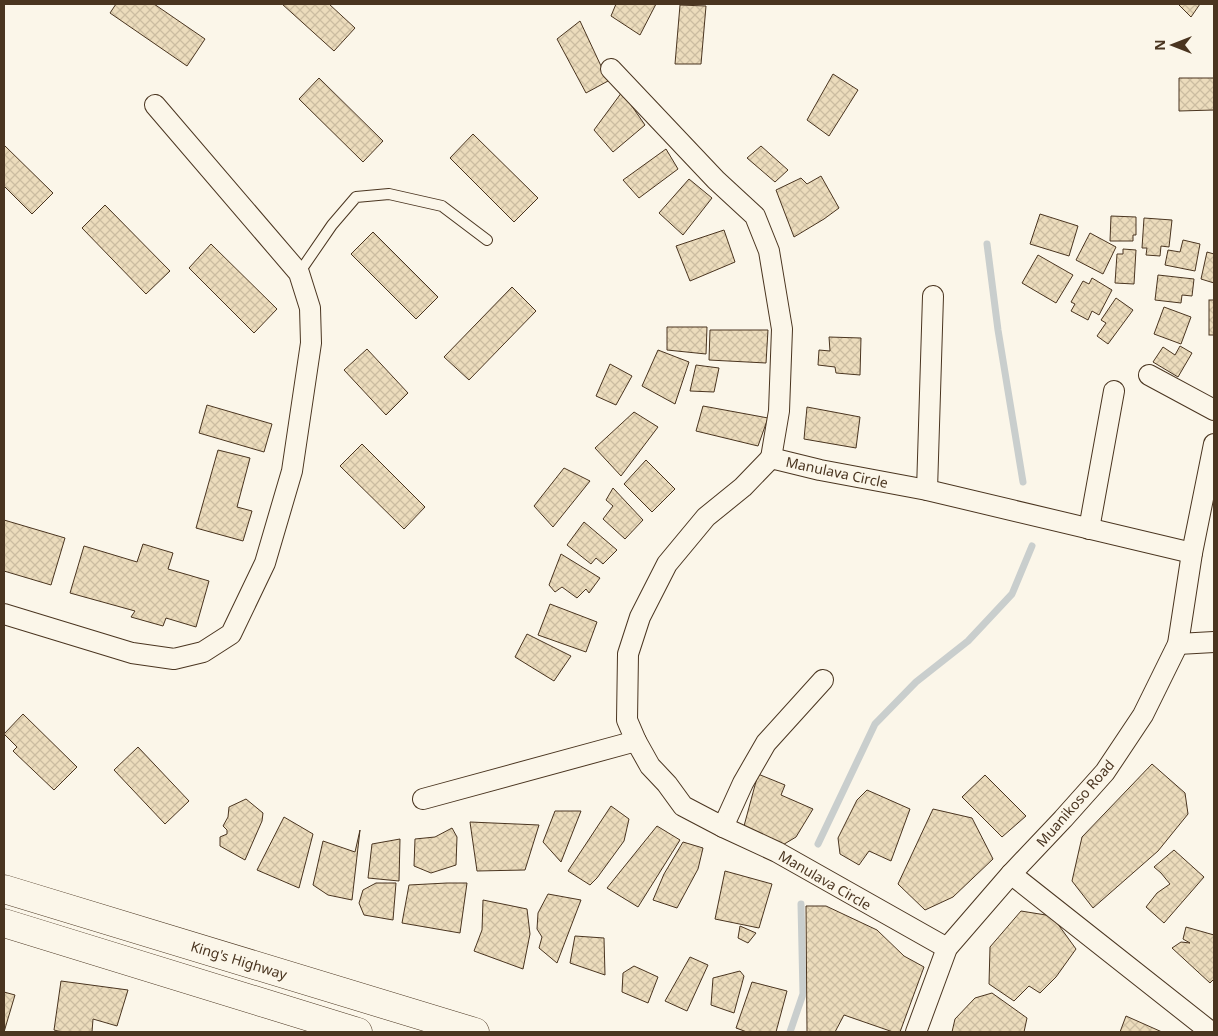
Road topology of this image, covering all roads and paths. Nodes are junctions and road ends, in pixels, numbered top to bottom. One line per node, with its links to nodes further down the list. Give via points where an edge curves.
1 (611, 69): 10 (street, via 716,180 755,216 769,252 782,329 779,411)
2 (155, 105): 4 (street)
3 (487, 240): 4 (lane, via 442,206 389,194 356,197 332,225)
4 (299, 274): 14 (street, via 310,308 311,343 292,471 265,562 231,634 202,652 174,659 132,653)
5 (933, 296): 11 (street)
6 (1149, 375): 8 (street)
7 (1114, 391): 12 (street)
8 (1214, 410)
9 (1214, 444): 13 (street, Muanikoso Road)
10 (771, 458): 11 (street, Manulava Circle); 18 (street, Manulava Circle, via 706,518 667,564 640,617 628,654 626,692 627,720)
11 (927, 490): 12 (street, Manulava Circle)
12 (1089, 529): 13 (street, Manulava Circle)
13 (1192, 553): 16 (street, Muanikoso Road)
14 (4, 614)
15 (1214, 642): 16 (street)
16 (1178, 644): 21 (street, Muanikoso Road, via 1143,714 1106,772)
17 (823, 680): 20 (street, via 766,742)
18 (636, 741): 19 (street); 20 (street, Manulava Circle, via 650,766 684,806)
19 (423, 799)
20 (723, 827): 24 (street, Manulava Circle, via 777,852)
21 (1011, 874): 24 (street, Muanikoso Road); 28 (street)
22 (4, 888): 26 (highway, King's Highway)
23 (4, 923): 25 (highway)
24 (947, 948): 27 (street, Muanikoso Road)
25 (358, 1032)
26 (475, 1032)
27 (916, 1032)
28 (1211, 1032)

